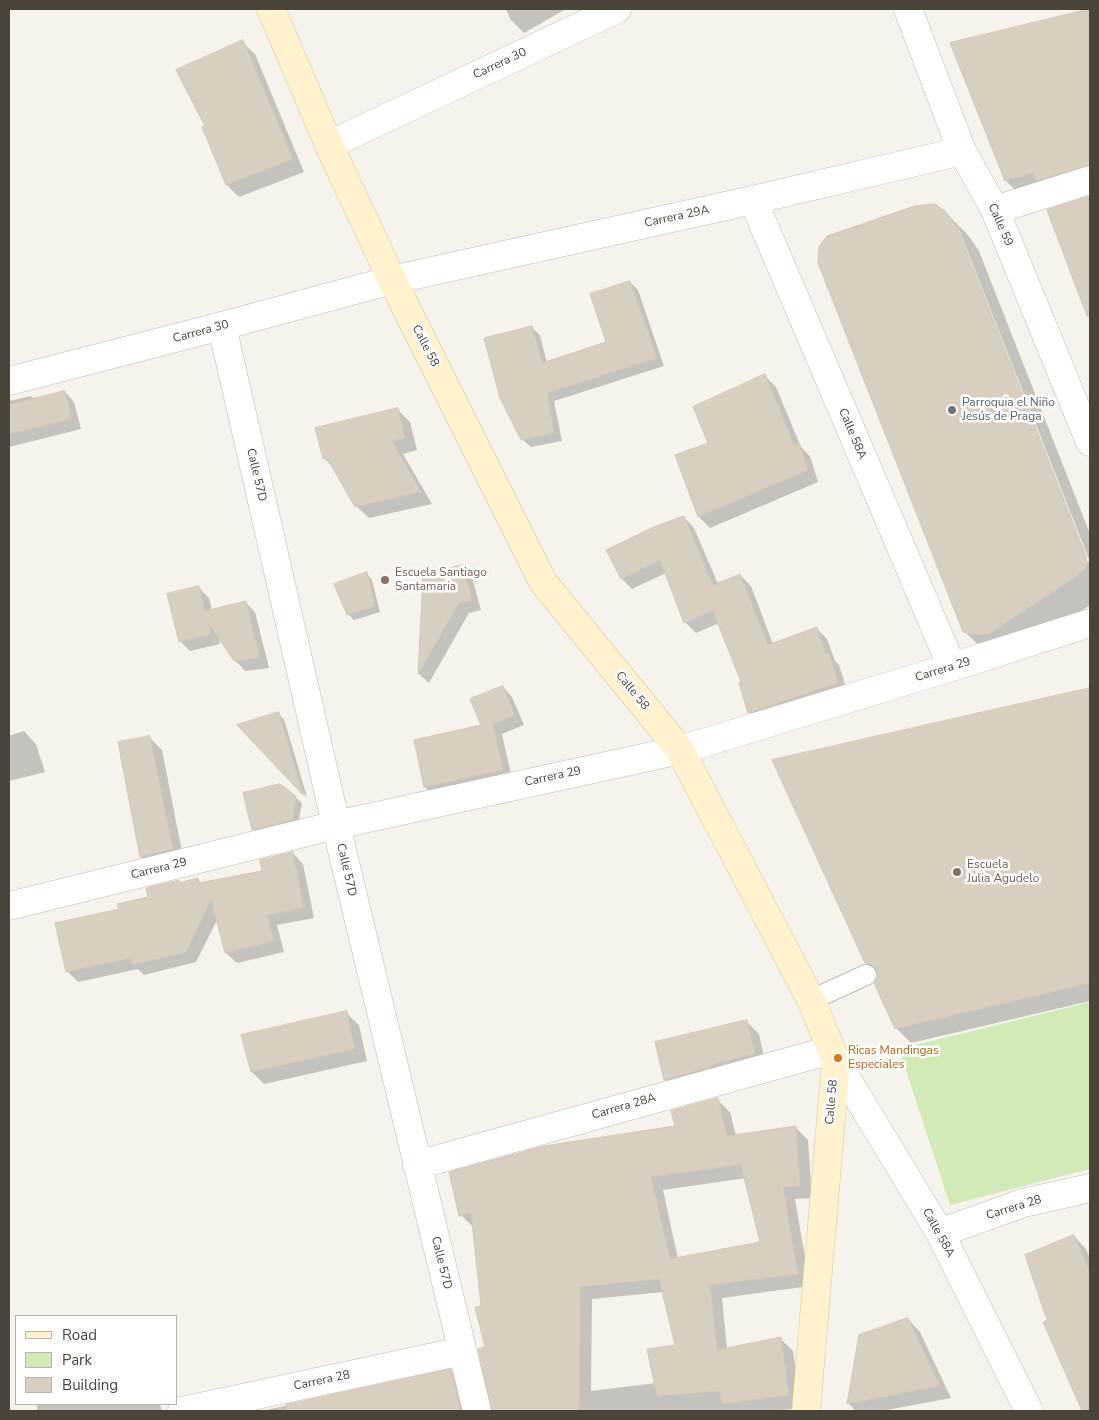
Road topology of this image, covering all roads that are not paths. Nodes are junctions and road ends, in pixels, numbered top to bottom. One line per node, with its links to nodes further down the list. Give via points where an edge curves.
1 (271, 9): 4 (street, Calle 58)
2 (617, 9): 4 (street, Carrera 30)
3 (908, 9): 5 (street, Calle 59)
4 (329, 145): 9 (street, Calle 58)
5 (962, 151): 7 (street, Carrera 29A); 8 (street, Calle 59)
6 (1090, 180): 8 (street)
7 (752, 200): 9 (street, Carrera 29A); 14 (street, Calle 58A)
8 (995, 210): 12 (street, Calle 59)
9 (392, 280): 10 (street, Carrera 30); 15 (street, Calle 58, via 543,582)
10 (222, 326): 11 (street, Carrera 30); 16 (street, Calle 57D)
11 (9, 381)
12 (1090, 442)
13 (1090, 623): 14 (street, Carrera 29)
14 (952, 667): 15 (street, Carrera 29)
15 (680, 750): 16 (street, Carrera 29); 19 (street, Calle 58)
16 (336, 825): 17 (street, Carrera 29); 21 (street, Calle 57D)
17 (9, 906)
18 (866, 975): 19 (lane)
19 (810, 1000): 20 (street, Calle 58)
20 (833, 1056): 21 (street, Carrera 28A); 23 (street, Calle 58A); 27 (street, Calle 58)
21 (417, 1165): 24 (street, Calle 57D)
22 (1090, 1188): 23 (street, Carrera 28, via 1023,1204)
23 (940, 1233): 28 (street, Calle 58A)
24 (462, 1351): 25 (street, Carrera 28); 26 (street, Calle 57D)
25 (182, 1411)
26 (477, 1411)
27 (806, 1411)
28 (1029, 1411)

